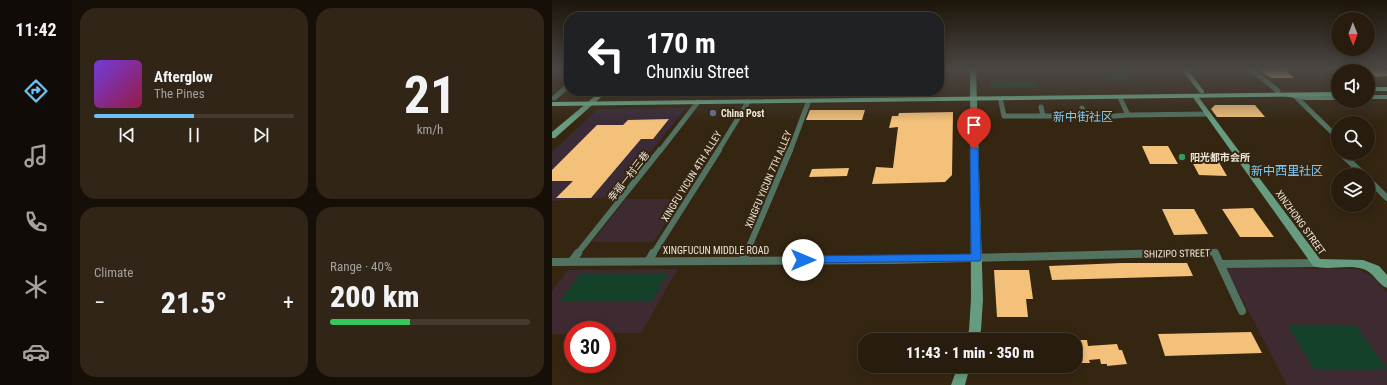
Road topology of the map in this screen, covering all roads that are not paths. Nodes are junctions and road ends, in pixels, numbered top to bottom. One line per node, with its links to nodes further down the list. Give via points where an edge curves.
1 (974, 87): 11 (street)
2 (1195, 87): 9 (street, XINZHONG STREET)
3 (1274, 87): 7 (street)
4 (564, 89): 14 (street)
5 (1387, 89): 8 (main road)
6 (1331, 90): 7 (main road)
7 (1281, 93): 9 (main road); 10 (main road); 12 (street)
8 (1378, 93)
9 (1199, 94): 11 (main road); 23 (street, XINZHONG STREET)
10 (1331, 94)
11 (974, 97): 15 (main road); 18 (main road); 34 (street)
12 (1296, 97): 13 (street); 28 (street)
13 (1331, 98)
14 (552, 100): 15 (main road)
15 (593, 100): 17 (main road); 27 (street); 29 (street, via 572,128)
16 (1121, 100): 24 (street)
17 (698, 102): 18 (main road); 36 (street, 幸福一村三巷)
18 (748, 102): 35 (street, XINGFU YICUN 4TH ALLEY)
19 (1001, 102): 25 (street, via 1004,116)
20 (808, 103): 37 (street, XINGFU YICUN 7TH ALLEY)
21 (1041, 107): 25 (street)
22 (1082, 108): 26 (street)
23 (1208, 114): 24 (street); 39 (street, XINZHONG STREET)
24 (1128, 115): 26 (street)
25 (1043, 116): 26 (street)
26 (1087, 118)
27 (552, 130)
28 (1331, 131)
29 (552, 138)
30 (1348, 160): 31 (street)
31 (1357, 168)
32 (1375, 186): 33 (street)
33 (1387, 198)
34 (976, 258): 37 (street, XINGFUCUN MIDDLE ROAD); 40 (street, SHIZIPO STREET, via 1214,252); 43 (street, via 977,299)
35 (649, 260): 36 (street, XINGFUCUN MIDDLE ROAD); 37 (street, XINGFUCUN MIDDLE ROAD)
36 (572, 261): 38 (street, XINGFUCUN MIDDLE ROAD)
37 (743, 261)
38 (552, 262)
39 (1318, 263): 40 (street, SHIZIPO STREET); 41 (street, SHIZIPO STREET, via 1363,264 1375,269)
40 (1222, 264): 42 (street)
41 (1387, 283)
42 (1242, 311)
43 (974, 333)
44 (962, 373): 45 (street)
45 (958, 385)

